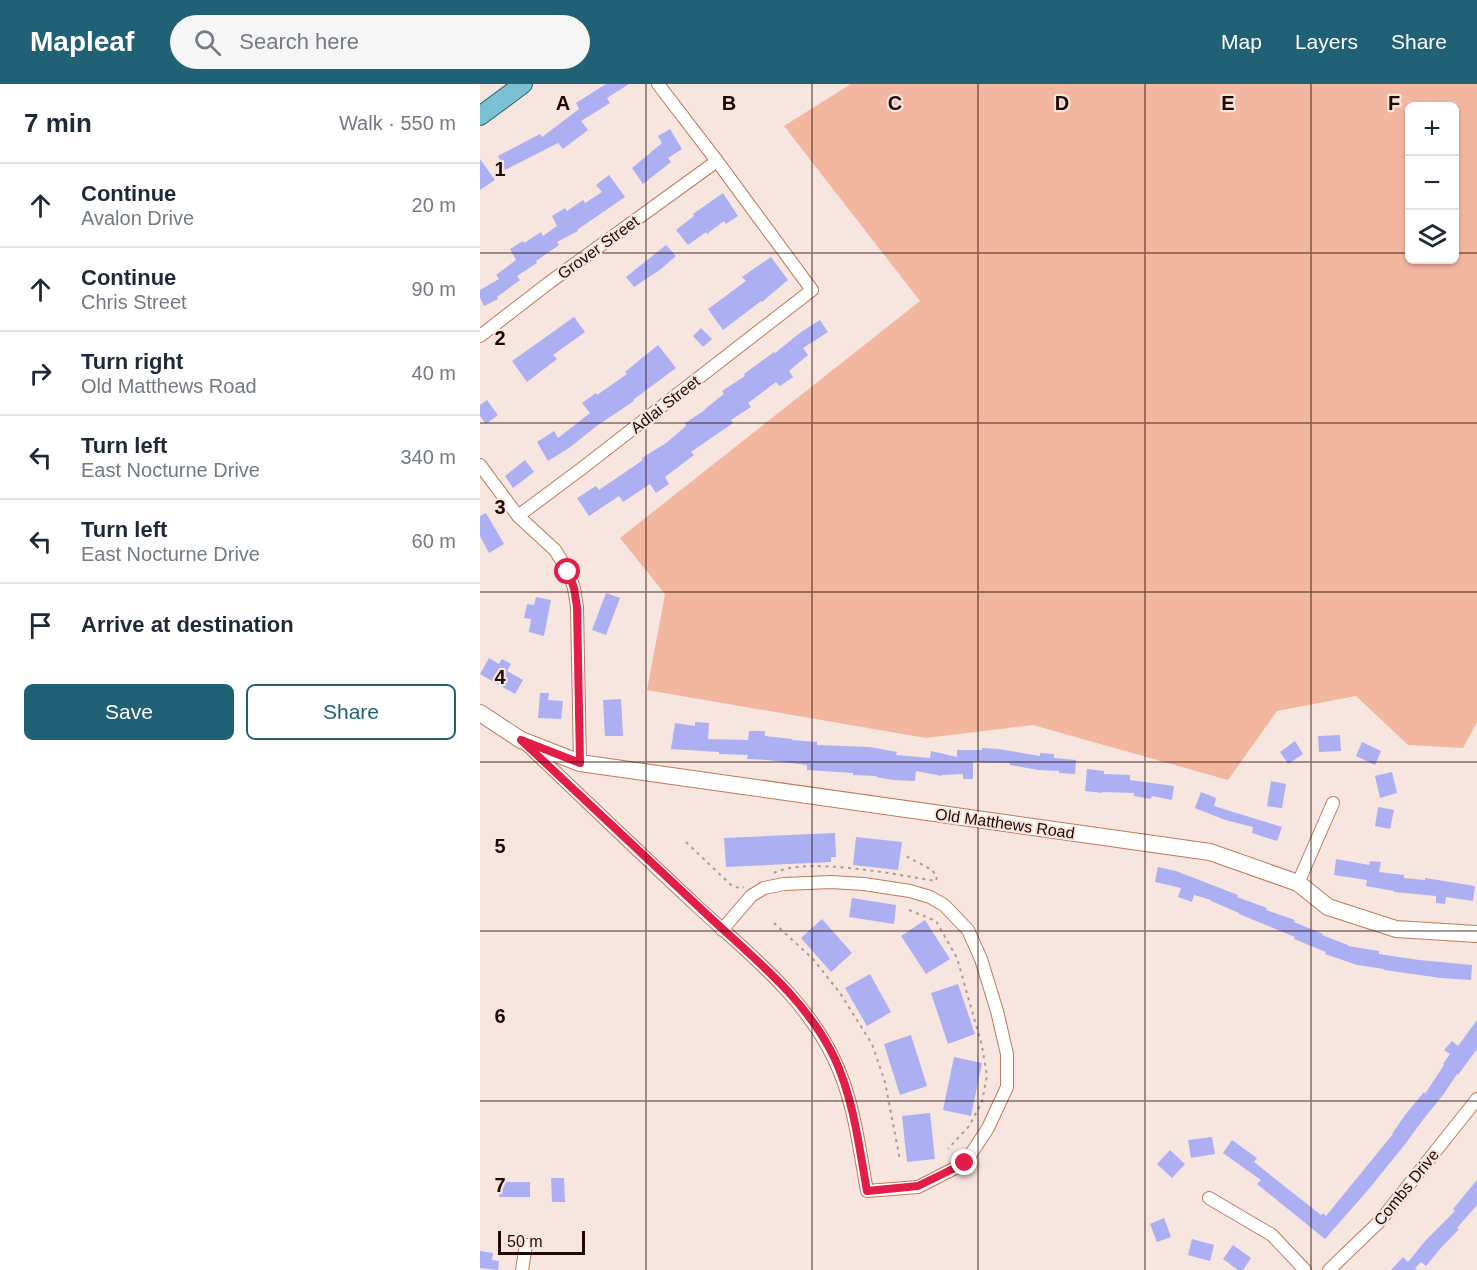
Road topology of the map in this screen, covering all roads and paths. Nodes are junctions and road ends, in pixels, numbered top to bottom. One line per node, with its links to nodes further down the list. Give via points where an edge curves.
1 (523, 84): 3 (main road)
2 (658, 84): 4 (street)
3 (480, 116)
4 (717, 161): 5 (street, Grover Street); 7 (street, Adlai Street, via 812,291)
5 (480, 336)
6 (480, 465): 7 (street)
7 (518, 516): 10 (street, via 555,550 574,588)
8 (480, 713): 9 (street, Old Matthews Road)
9 (521, 740): 10 (street, Old Matthews Road); 15 (street)
10 (580, 763): 12 (street, Old Matthews Road, via 1210,852)
11 (1333, 803): 12 (street)
12 (1298, 883): 16 (street, Old Matthews Road, via 1328,907 1396,929)
13 (909, 910): 18 (path, via 936,921 957,958 987,1076 982,1102 969,1126)
14 (774, 923): 19 (path, via 813,959 872,1044 885,1082)
15 (722, 930): 15 (street, via 789,992 824,1039 835,1059 853,1115 867,1191 918,1186 965,1163 988,1128 1007,1087 1007,1054 981,959 968,930 944,905 910,891 864,884 784,884 751,896)
16 (1477, 934)
17 (1477, 1099): 24 (street, Combs Drive, via 1380,1221)
18 (948, 1149)
19 (900, 1160)
20 (1209, 1198): 23 (street, via 1272,1235)
21 (526, 1245): 22 (street)
22 (522, 1270)
23 (1305, 1270)
24 (1329, 1270)

